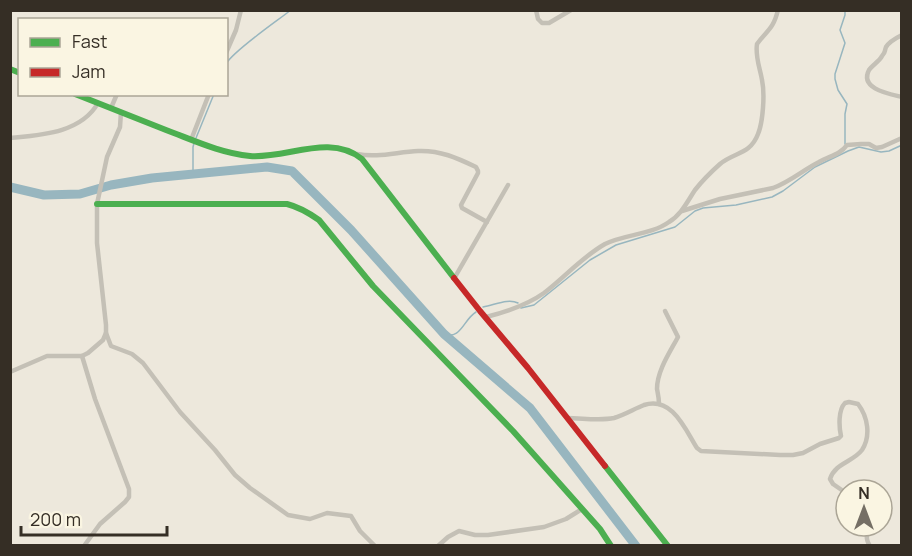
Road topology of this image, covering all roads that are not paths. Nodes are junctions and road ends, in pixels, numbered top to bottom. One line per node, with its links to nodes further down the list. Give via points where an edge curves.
1 (241, 10): 6 (street)
2 (536, 10): 3 (street, via 542,23)
3 (571, 10)
4 (778, 10): 20 (street, via 771,28 757,44 763,88 758,135 750,148 722,162 705,178)
5 (902, 35): 10 (street, via 888,45 867,73 875,89)
6 (228, 48)
7 (80, 96): 11 (main road)
8 (116, 96): 12 (street)
9 (208, 96): 16 (street)
10 (902, 97)
11 (98, 103): 12 (main road); 14 (street, via 93,112 73,125 54,132)
12 (111, 108): 13 (main road)
13 (121, 112): 16 (main road); 19 (street)
14 (10, 138)
15 (902, 138): 20 (street, via 876,148 868,144 848,145 786,183)
16 (194, 141): 17 (main road, via 252,156 335,147)
17 (354, 153): 21 (street, via 440,152 476,167 478,173 461,205); 22 (main road)
18 (508, 186): 21 (street)
19 (98, 202): 25 (street, via 97,243); 31 (main road, via 287,204 313,216 373,286)
20 (682, 211): 24 (street, via 666,224 598,248 537,298)
21 (487, 222): 22 (street)
22 (455, 276): 24 (main road)
23 (665, 310): 28 (street, via 678,337 659,377)
24 (486, 317): 29 (main road)
25 (106, 333): 26 (street, via 99,344); 34 (street, via 111,346 143,363 180,412 250,488 295,517 310,519 327,513 351,516)
26 (82, 356): 27 (street, via 47,356); 33 (street, via 94,399 129,489 125,502 100,524)
27 (10, 372)
28 (659, 404): 29 (street, via 617,417); 30 (street, via 674,412 701,451 780,455 799,454 839,438 843,405 858,404 868,430 862,448 834,471 830,479)
29 (567, 418): 32 (main road)
30 (834, 485)
31 (582, 509): 35 (street, via 544,527 488,535 459,531); 36 (main road)
32 (667, 545)
33 (84, 546)
34 (375, 546)
35 (438, 546)
36 (611, 546)

